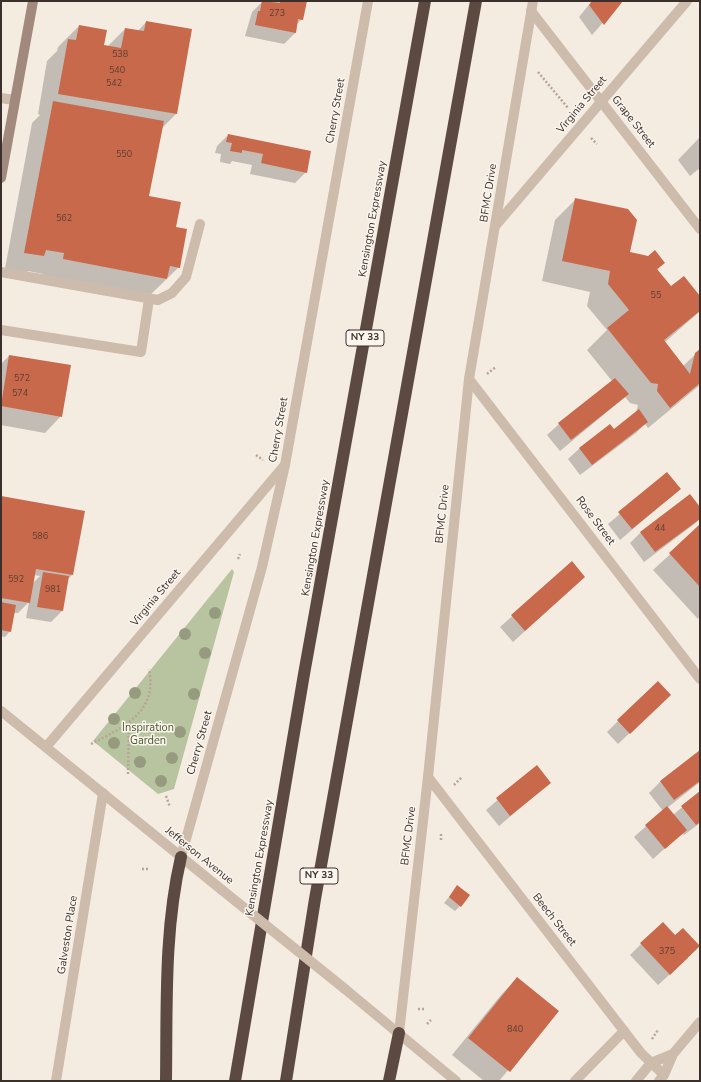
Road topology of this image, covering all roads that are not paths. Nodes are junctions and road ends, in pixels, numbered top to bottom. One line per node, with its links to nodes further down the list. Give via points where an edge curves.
1 (33, 1): 8 (main road)
2 (368, 1): 18 (street, Cherry Street)
3 (425, 1): 33 (highway, Kensington Expressway / NY 33, via 304,674)
4 (476, 1): 34 (highway, NY 33, via 315,900)
5 (687, 1): 9 (street, Virginia Street)
6 (532, 6): 9 (street, Grape Street); 12 (street, BFMC Drive)
7 (1, 98): 8 (street)
8 (14, 100): 10 (main road)
9 (602, 102): 12 (street, Virginia Street); 13 (street, Grape Street)
10 (1, 178)
11 (200, 224): 15 (street, via 186,277 172,293 158,300)
12 (496, 225): 17 (street, BFMC Drive)
13 (700, 229)
14 (1, 272): 15 (street)
15 (149, 299): 16 (street, via 141,352)
16 (1, 330)
17 (469, 379): 19 (street, Rose Street); 22 (street, BFMC Drive)
18 (285, 465): 21 (street, Virginia Street); 24 (street, Cherry Street, via 262,567)
19 (700, 679)
20 (1, 711): 21 (street, Jefferson Avenue)
21 (46, 747): 23 (street, Jefferson Avenue)
22 (428, 777): 26 (street, Beech Street); 27 (street, BFMC Drive)
23 (103, 793): 24 (street, Jefferson Avenue); 31 (street, Galveston Place)
24 (181, 857): 27 (street, Jefferson Avenue, bridge); 32 (highway, via 174,888 168,964)
25 (700, 1022): 28 (street)
26 (624, 1032): 29 (street, Beech Street); 37 (street)
27 (399, 1033): 35 (highway); 36 (street, Jefferson Avenue)
28 (673, 1054): 29 (street); 30 (street)
29 (651, 1063): 30 (street, Beech Street); 38 (street)
30 (661, 1078)
31 (56, 1081)
32 (166, 1081)
33 (236, 1081)
34 (286, 1081)
35 (389, 1081)
36 (456, 1081)
37 (575, 1081)
38 (636, 1081)

